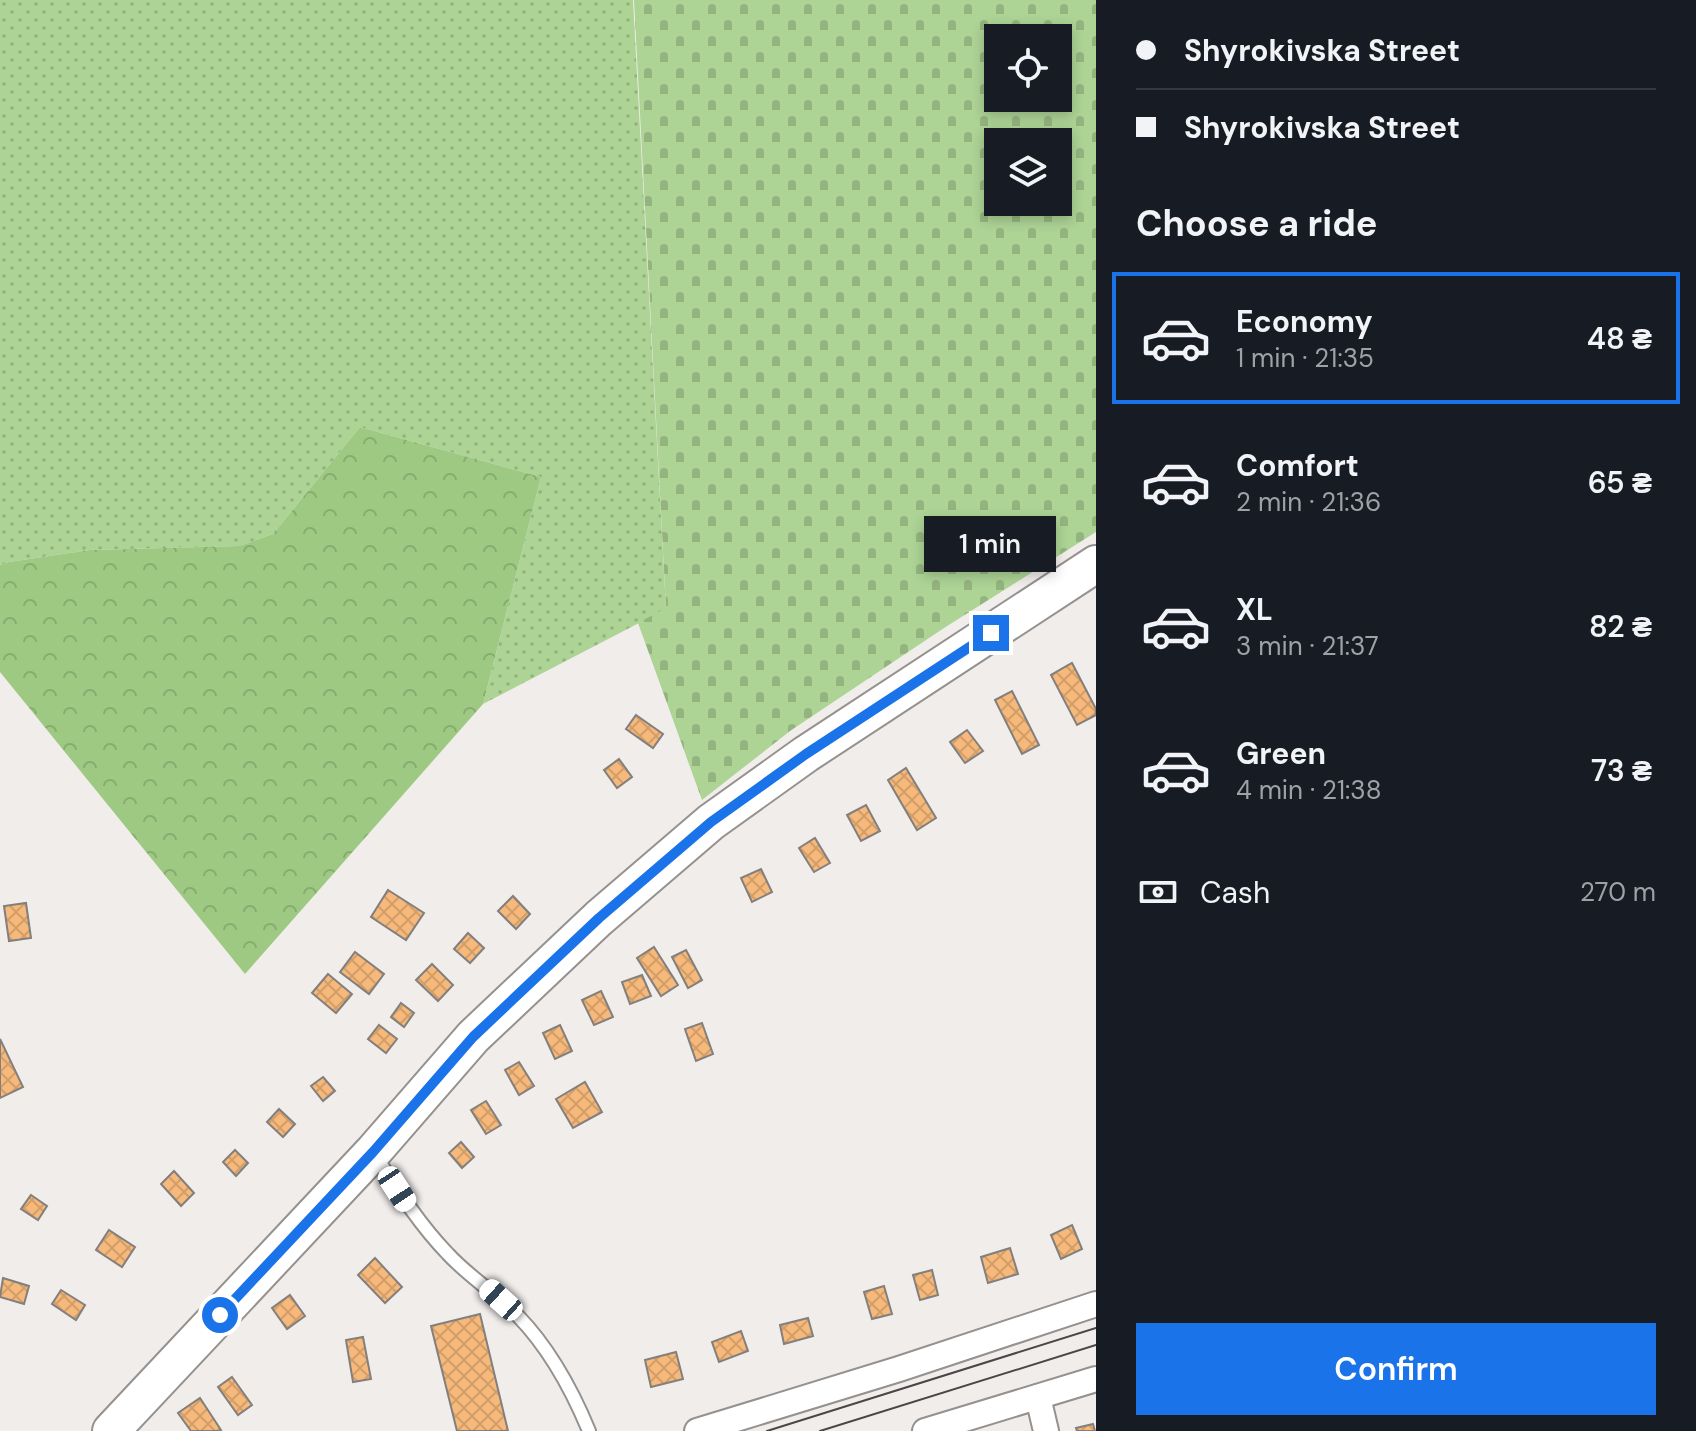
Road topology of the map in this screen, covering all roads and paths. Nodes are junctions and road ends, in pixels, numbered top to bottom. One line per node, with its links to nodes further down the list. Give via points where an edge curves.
1 (1096, 564): 2 (main road, via 711,822 473,1037)
2 (373, 1152): 6 (main road); 7 (lane, via 449,1256 519,1317 544,1348)
3 (1096, 1304): 8 (street)
4 (1096, 1379): 5 (street)
5 (1038, 1397): 9 (street); 10 (street)
6 (111, 1431)
7 (589, 1431)
8 (697, 1431)
9 (925, 1431)
10 (1046, 1431)

